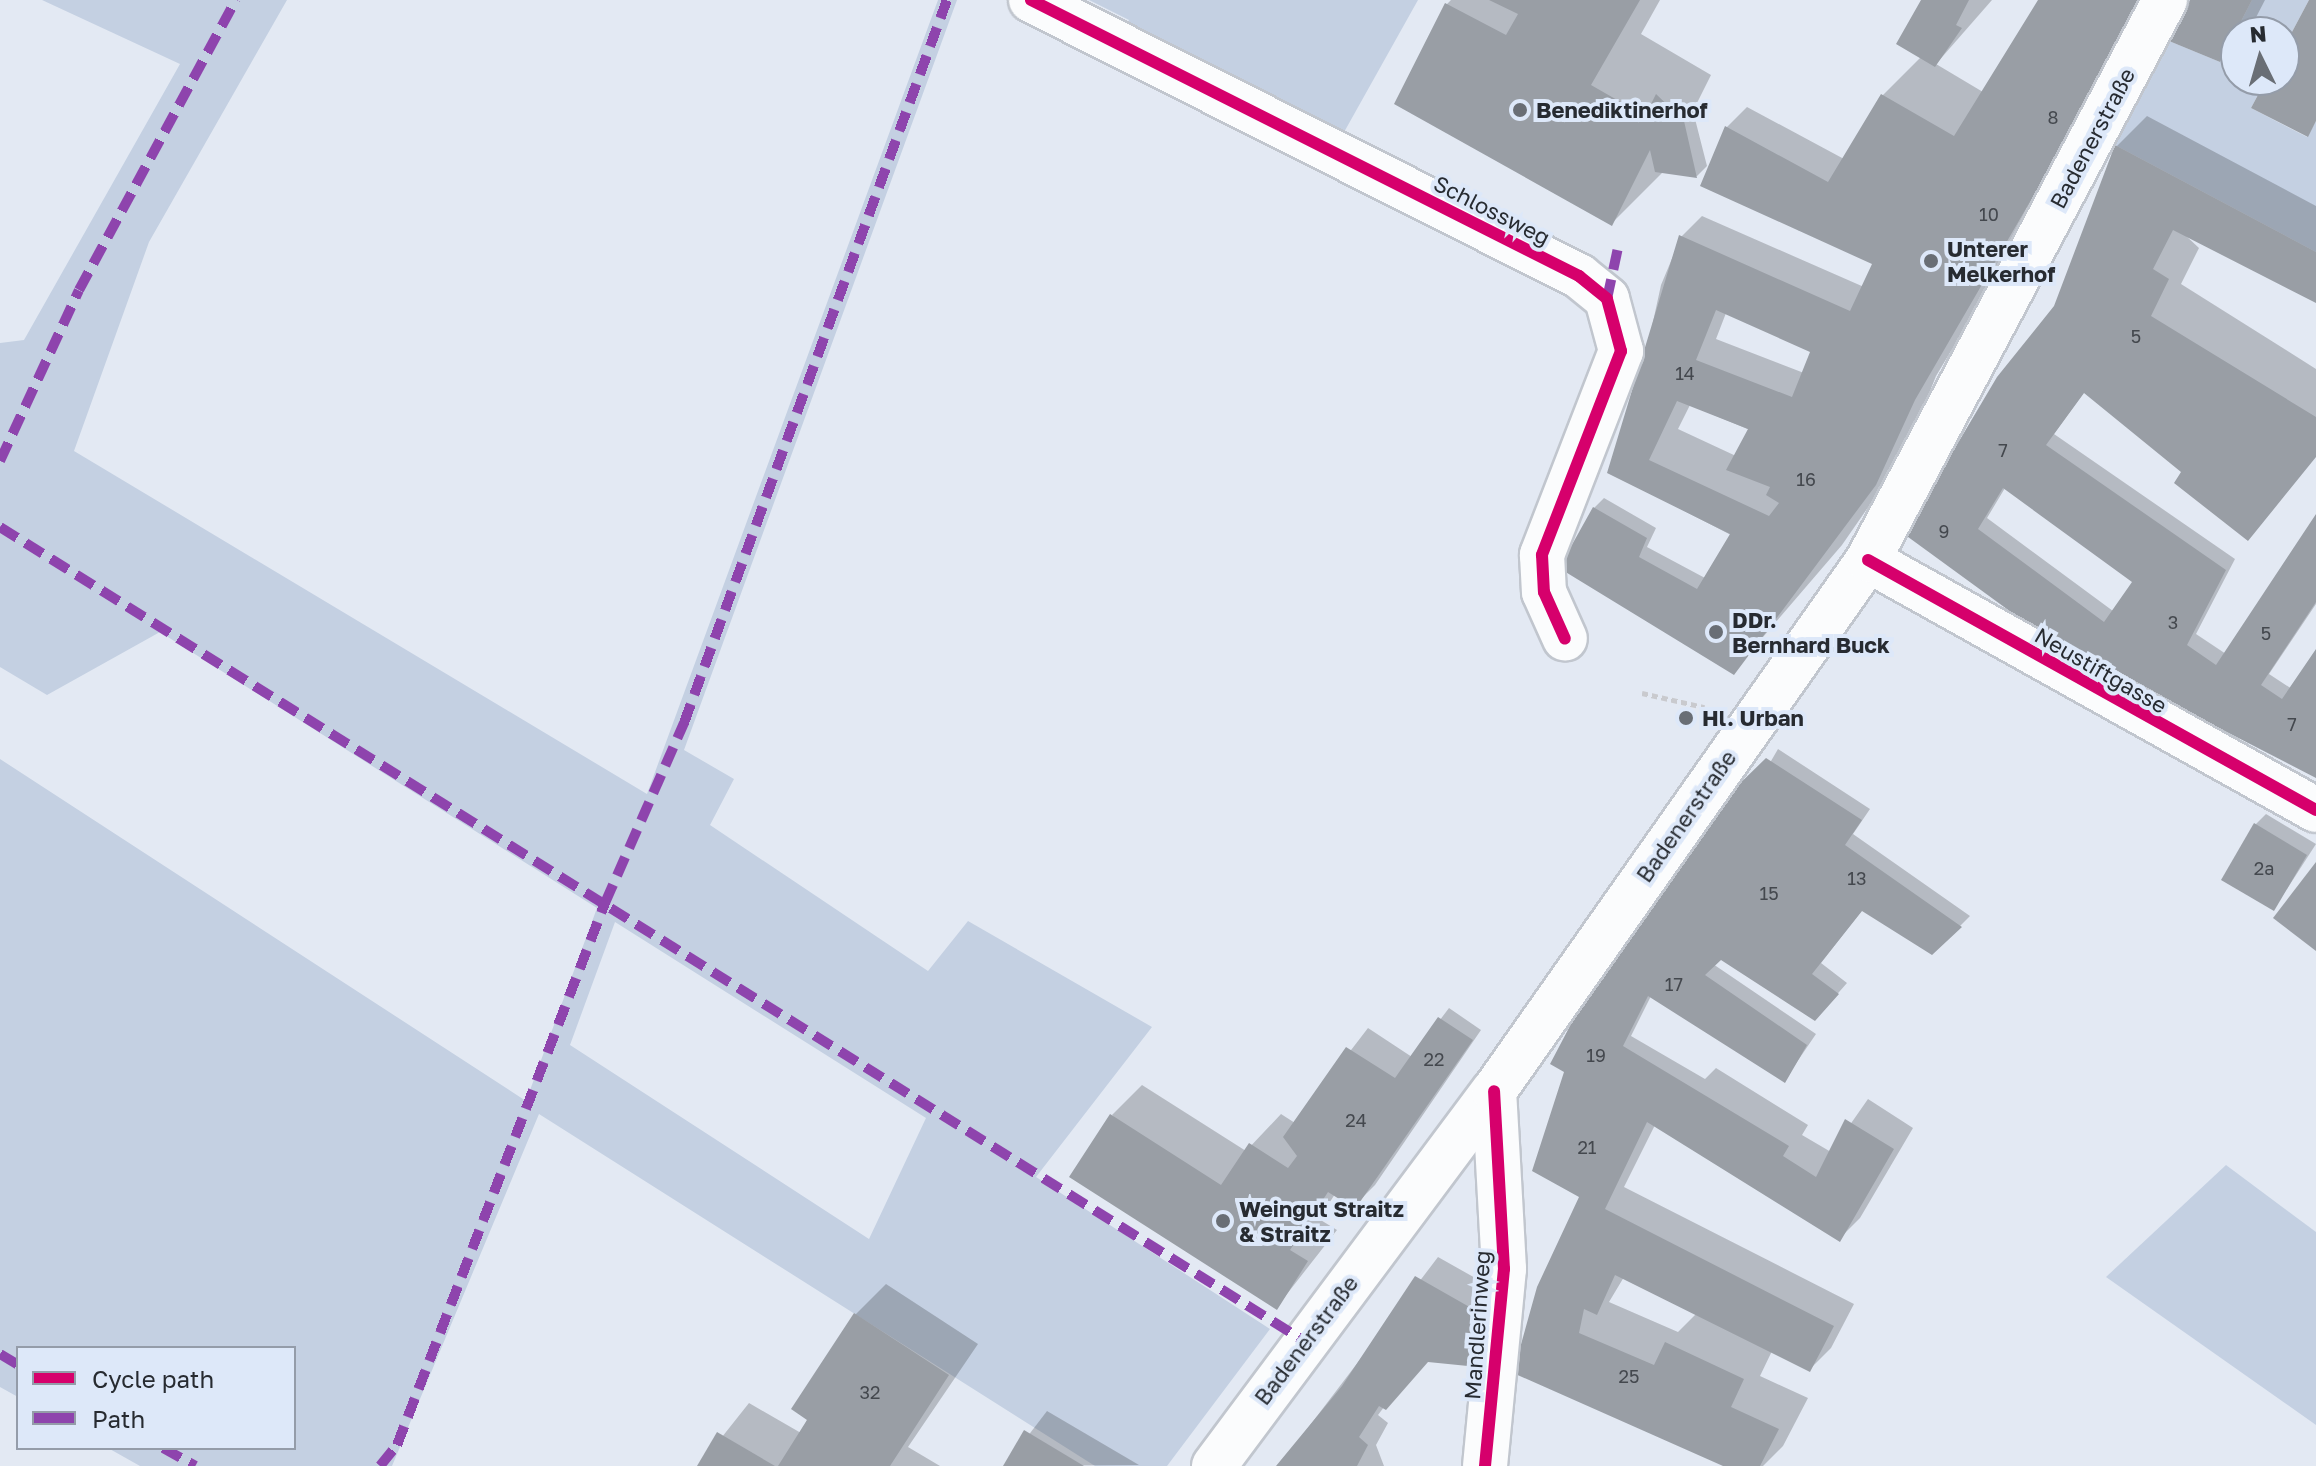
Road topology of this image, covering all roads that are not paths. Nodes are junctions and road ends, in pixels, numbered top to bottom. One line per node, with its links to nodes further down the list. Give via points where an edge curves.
1 (1031, 0): 4 (street, Schlossweg, via 1579,276 1607,299 1621,351 1542,555 1544,592)
2 (2165, 0): 3 (street, Badenerstraße)
3 (1868, 560): 5 (street, Neustiftgasse); 6 (street, Badenerstraße)
4 (1565, 639)
5 (2316, 810)
6 (1494, 1091): 7 (street, Badenerstraße); 8 (street, Mandlerinweg, via 1504,1269)
7 (1214, 1466)
8 (1485, 1466)

